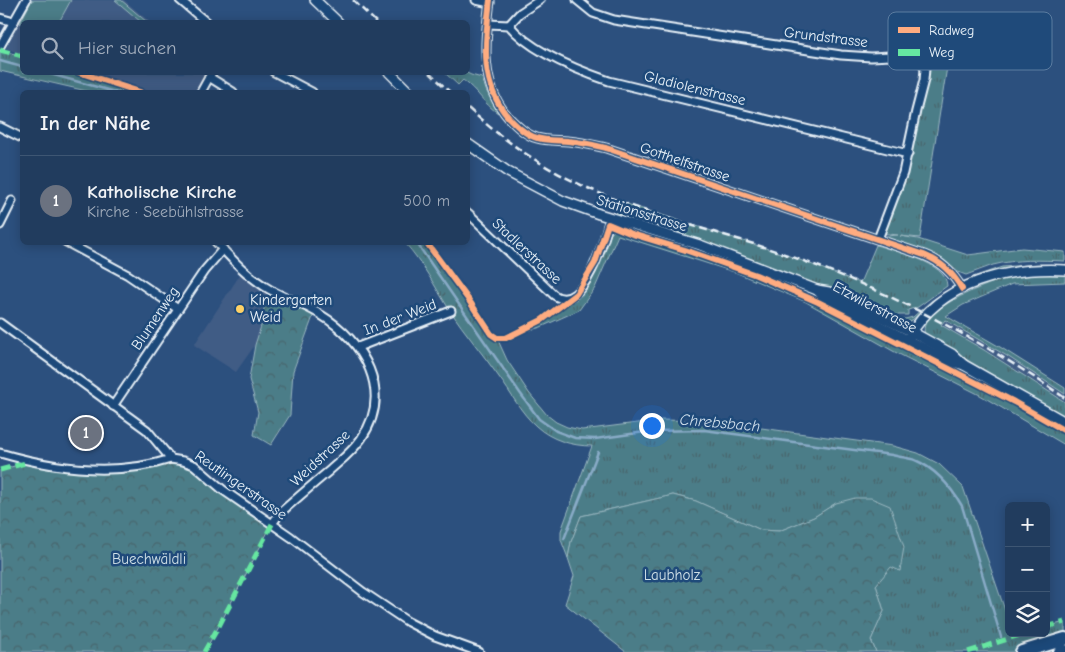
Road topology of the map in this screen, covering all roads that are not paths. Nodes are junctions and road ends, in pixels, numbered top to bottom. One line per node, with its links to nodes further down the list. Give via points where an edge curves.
1 (26, 0): 11 (street)
2 (180, 0): 9 (street)
3 (314, 0): 10 (main road)
4 (476, 0): 7 (street)
5 (540, 0): 13 (street, via 520,13)
6 (578, 0): 15 (street, Grundstrasse, via 593,13 620,21 841,55)
7 (490, 1): 12 (street, Gotthelfstrasse)
8 (0, 18): 11 (street)
9 (204, 20)
10 (336, 20)
11 (14, 22): 14 (street)
12 (488, 24): 13 (street); 32 (street, Gotthelfstrasse, via 485,53 490,84 506,114 527,134 606,148)
13 (509, 26): 27 (street, Gladiolenstrasse, via 539,50 608,81)
14 (0, 46)
15 (888, 56)
16 (924, 70): 27 (street, Grundstrasse)
17 (211, 75): 20 (street); 21 (street)
18 (280, 75): 22 (street)
19 (391, 75): 23 (main road)
20 (202, 90)
21 (230, 90)
22 (308, 90)
23 (407, 90)
24 (0, 127): 25 (street)
25 (20, 137)
26 (470, 145): 30 (main road, Stationsstrasse, via 538,189)
27 (908, 154): 32 (street, Grundstrasse)
28 (12, 202): 31 (street)
29 (470, 215): 30 (street, Stadlerstrasse, via 554,295 564,299 576,294 590,273)
30 (610, 218): 38 (main road, Stationsstrasse, via 700,245)
31 (0, 226)
32 (878, 239): 37 (street, Gotthelfstrasse, via 938,261)
33 (72, 245): 39 (street, via 128,275)
34 (219, 245): 35 (street, Weidstrasse)
35 (223, 249): 39 (street, Blumenweg); 43 (street, Weidstrasse, via 260,283 324,317)
36 (1065, 270): 37 (main road, via 1009,272)
37 (962, 289): 42 (main road, via 929,311)
38 (817, 290): 42 (main road, Etzwilerstrasse, via 825,298)
39 (178, 308): 44 (street, Blumenweg)
40 (451, 311): 43 (street, In der Weid)
41 (0, 323): 44 (street, Reutlingerstrasse)
42 (910, 336): 45 (main road, Etzwilerstrasse, via 949,361 964,365)
43 (358, 347): 48 (street, Weidstrasse, via 368,364 374,390 372,414 365,432 352,450 280,513)
44 (112, 406): 47 (street, Reutlingerstrasse, via 147,430)
45 (1065, 422)
46 (0, 453): 47 (street, via 37,463 86,469 150,466)
47 (172, 459): 48 (street, Reutlingerstrasse, via 194,465)
48 (272, 524): 51 (street, Reutlingerstrasse, via 408,622)
49 (1065, 640): 52 (highway)
50 (1065, 651): 53 (highway)
51 (479, 652)
52 (1022, 652)
53 (1060, 652)

